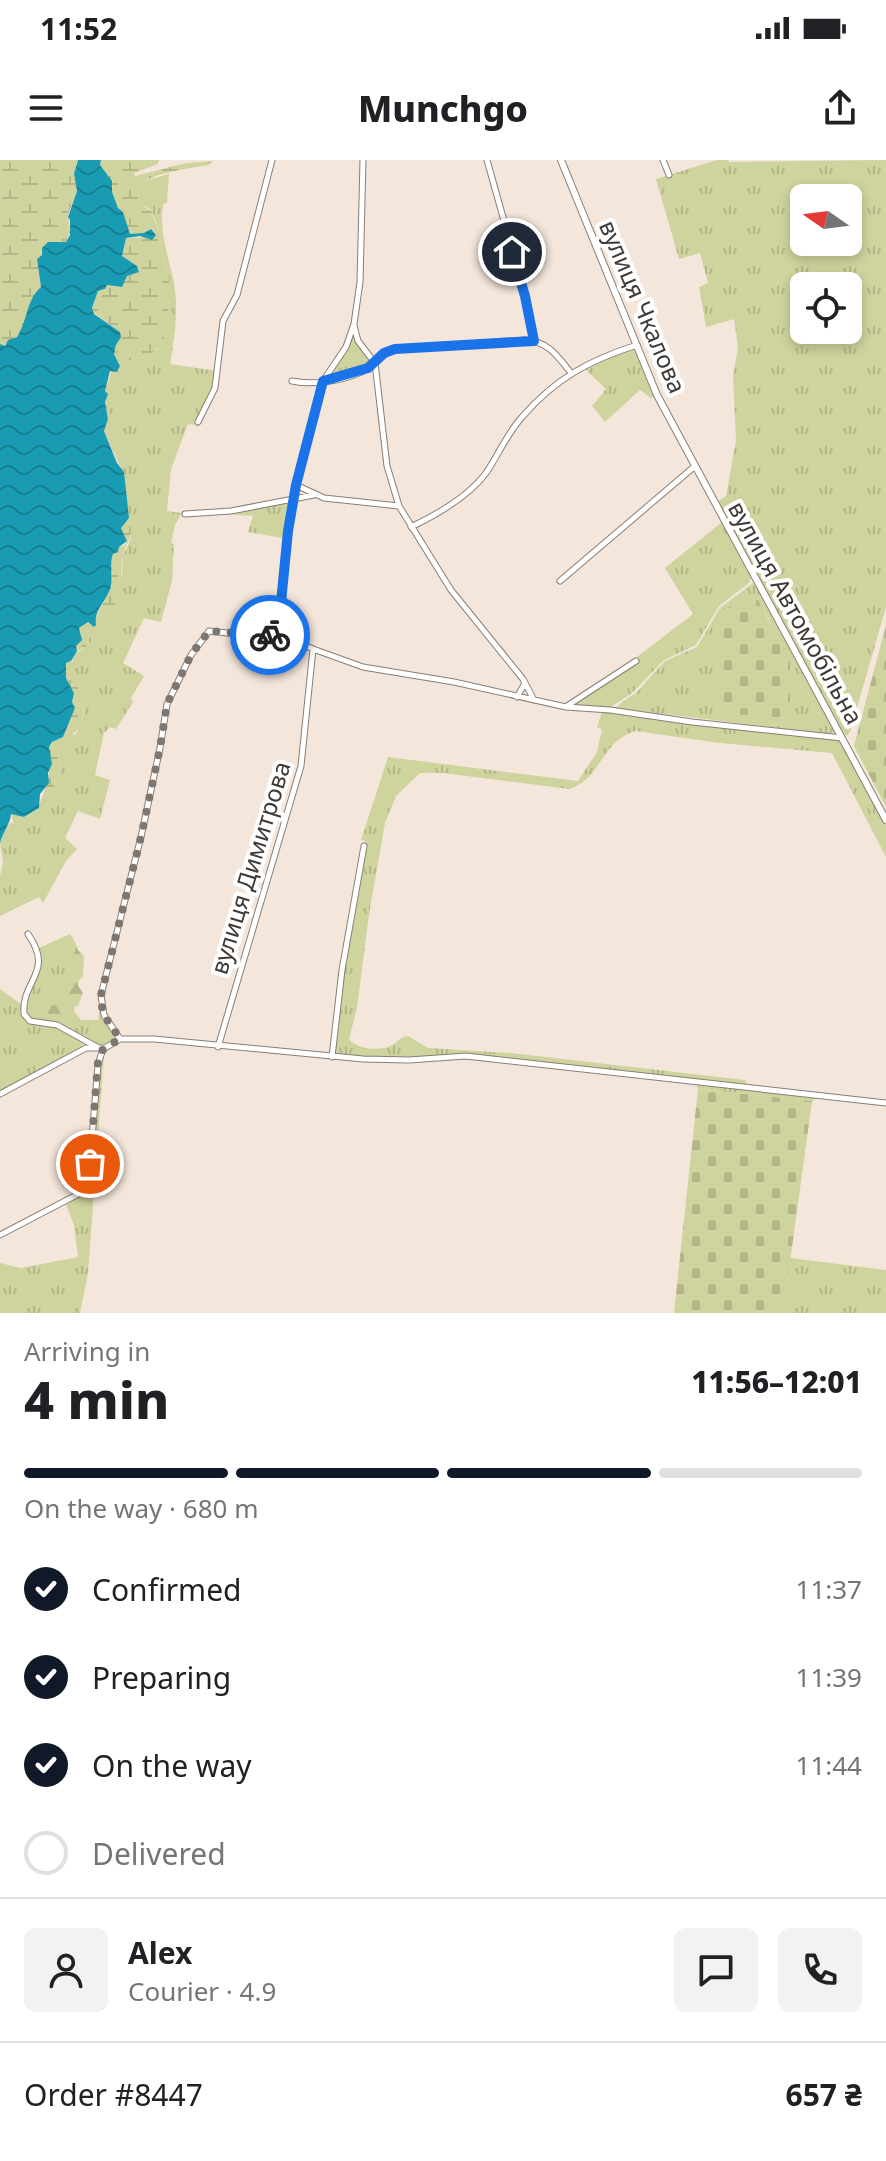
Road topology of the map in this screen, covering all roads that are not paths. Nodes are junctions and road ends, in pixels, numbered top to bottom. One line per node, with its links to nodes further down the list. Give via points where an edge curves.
1 (272, 160): 16 (street, via 237,295 223,321 215,388)
2 (363, 160): 7 (street)
3 (487, 160): 8 (street)
4 (561, 160): 9 (street, вулиця Чкалова)
5 (663, 160): 6 (street)
6 (669, 175)
7 (354, 324): 10 (street); 15 (street)
8 (534, 341): 11 (street); 13 (street, via 547,346)
9 (637, 345): 13 (street); 17 (street, вулиця Чкалова)
10 (365, 350): 11 (street); 12 (street)
11 (384, 353): 12 (street)
12 (375, 363): 15 (street); 21 (street, via 387,466)
13 (571, 373): 23 (street, via 524,414 479,479)
14 (292, 381): 15 (street)
15 (323, 381): 18 (street)
16 (198, 422)
17 (695, 466): 24 (street); 32 (street, вулиця Автомобільна)
18 (296, 485): 19 (street); 20 (street)
19 (314, 495): 20 (street); 21 (street)
20 (294, 500): 22 (street); 25 (street)
21 (399, 506): 23 (street)
22 (185, 514)
23 (411, 527): 28 (street, via 458,600)
24 (560, 581)
25 (278, 633): 26 (street); 36 (street, via 263,637 209,631 167,704 141,837 101,995 104,1015)
26 (313, 649): 29 (street, via 363,667); 37 (street, вулиця Димитрова, via 301,766)
27 (636, 661): 31 (street)
28 (525, 683): 29 (street); 30 (street)
29 (517, 697): 30 (street)
30 (535, 701): 31 (street)
31 (566, 707): 32 (street)
32 (843, 738): 33 (street, вулиця Автомобільна)
33 (886, 820)
34 (364, 846): 39 (street)
35 (28, 934): 38 (street, via 40,954 24,1014)
36 (120, 1039): 37 (street); 38 (street)
37 (218, 1047): 39 (street)
38 (100, 1048): 40 (street, via 81,1050); 42 (street, via 88,1189)
39 (332, 1057): 41 (street, via 466,1056)
40 (0, 1094)
41 (886, 1103)
42 (0, 1235)

